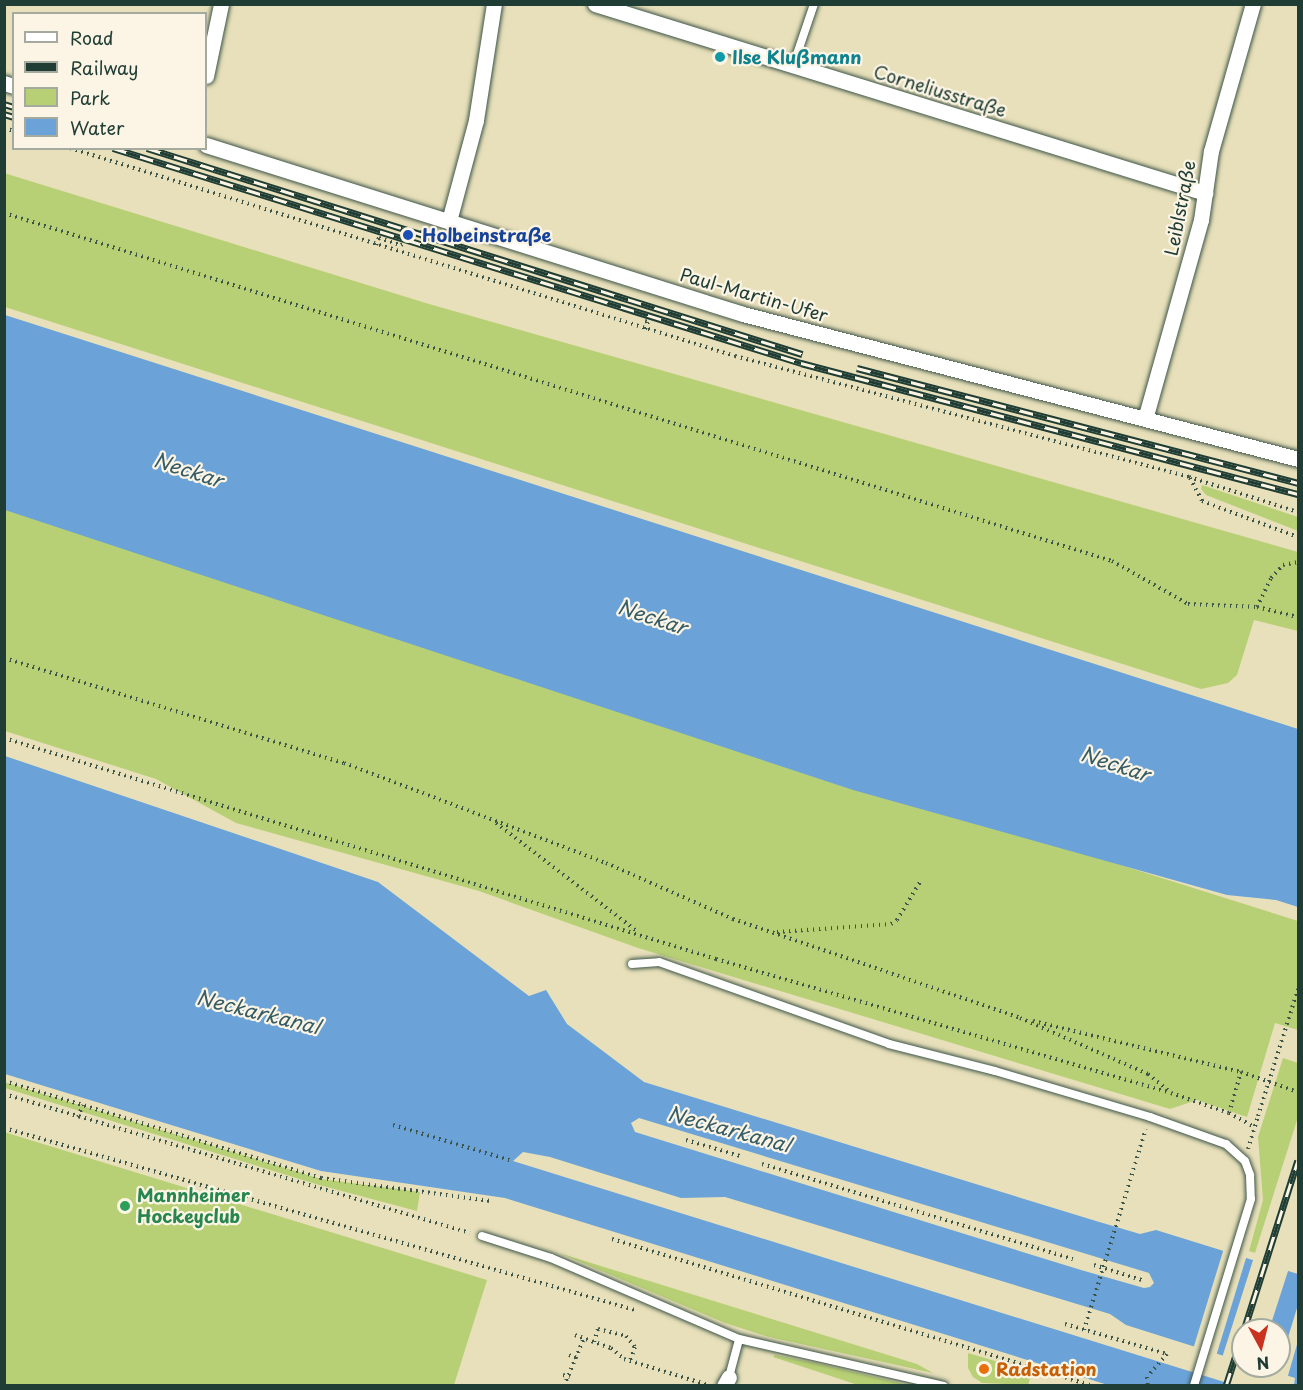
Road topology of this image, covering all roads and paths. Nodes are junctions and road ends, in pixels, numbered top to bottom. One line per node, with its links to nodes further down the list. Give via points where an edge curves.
1 (222, 4): 7 (street)
2 (494, 4): 12 (street, via 476,120)
3 (814, 4): 6 (lane)
4 (1253, 4): 10 (street, Leiblstraße, via 1211,151)
5 (596, 5): 6 (street, Corneliusstraße)
6 (793, 66): 10 (street, Corneliusstraße)
7 (207, 72)
8 (207, 145): 12 (street, Paul-Martin-Ufer)
9 (76, 150): 13 (path)
10 (1205, 193): 17 (street, Leiblstraße, via 1201,220)
11 (4, 213): 23 (path, via 1112,561 1188,603)
12 (449, 221): 17 (street, Paul-Martin-Ufer, via 744,314)
13 (376, 245): 14 (path, via 379,238); 16 (path)
14 (401, 245)
15 (645, 321): 16 (path)
16 (645, 329): 19 (path, via 896,401)
17 (1145, 419): 18 (street, Paul-Martin-Ufer)
18 (1299, 459)
19 (1189, 477): 20 (path); 21 (path, via 1202,501)
20 (1299, 512)
21 (1299, 537)
22 (1299, 562): 23 (path, via 1283,565 1270,578)
23 (1257, 606): 24 (path)
24 (1299, 617)
25 (4, 658): 27 (path, via 344,763)
26 (4, 738): 30 (path)
27 (494, 821): 29 (path); 30 (path)
28 (920, 882): 29 (path, via 891,924)
29 (773, 933): 33 (path)
30 (640, 934): 37 (path)
31 (632, 964): 42 (lane, via 659,962 889,1044)
32 (1299, 989): 44 (path, bridge)
33 (1020, 1018): 34 (path); 37 (path, via 1148,1074)
34 (1241, 1072): 36 (path); 40 (path)
35 (4, 1081): 39 (path)
36 (1299, 1092)
37 (1172, 1093): 40 (path)
38 (4, 1094): 41 (path)
39 (83, 1105): 41 (path); 51 (path, via 321,1178)
40 (1229, 1113): 44 (path)
41 (78, 1117): 52 (path)
42 (1150, 1117): 49 (lane, via 1226,1144); 56 (path)
43 (393, 1125): 48 (path)
44 (1254, 1127): 49 (path)
45 (4, 1128): 58 (path)
46 (686, 1140): 47 (path)
47 (740, 1156)
48 (513, 1161)
49 (1245, 1161): 76 (lane, via 1251,1199)
50 (762, 1164): 54 (path)
51 (492, 1201)
52 (482, 1236): 63 (lane, via 551,1258)
53 (612, 1239): 74 (path)
54 (1073, 1259)
55 (1094, 1265): 56 (path)
56 (1103, 1268): 57 (path); 60 (path)
57 (1145, 1281)
58 (642, 1311)
59 (1065, 1324): 60 (path)
60 (1084, 1330): 75 (path, via 1167,1354 1147,1377)
61 (575, 1335): 62 (path)
62 (584, 1338): 64 (path); 66 (path)
63 (739, 1338): 70 (lane); 73 (lane)
64 (594, 1342): 67 (path); 67 (path, via 598,1329 626,1336 635,1347)
65 (569, 1355): 66 (path)
66 (577, 1358): 69 (path)
67 (630, 1361): 72 (path)
68 (563, 1375): 69 (path)
69 (570, 1377): 71 (path)
70 (727, 1381)
71 (564, 1386)
72 (709, 1386)
73 (944, 1386)
74 (1093, 1386)
75 (1148, 1386)
76 (1194, 1386)

